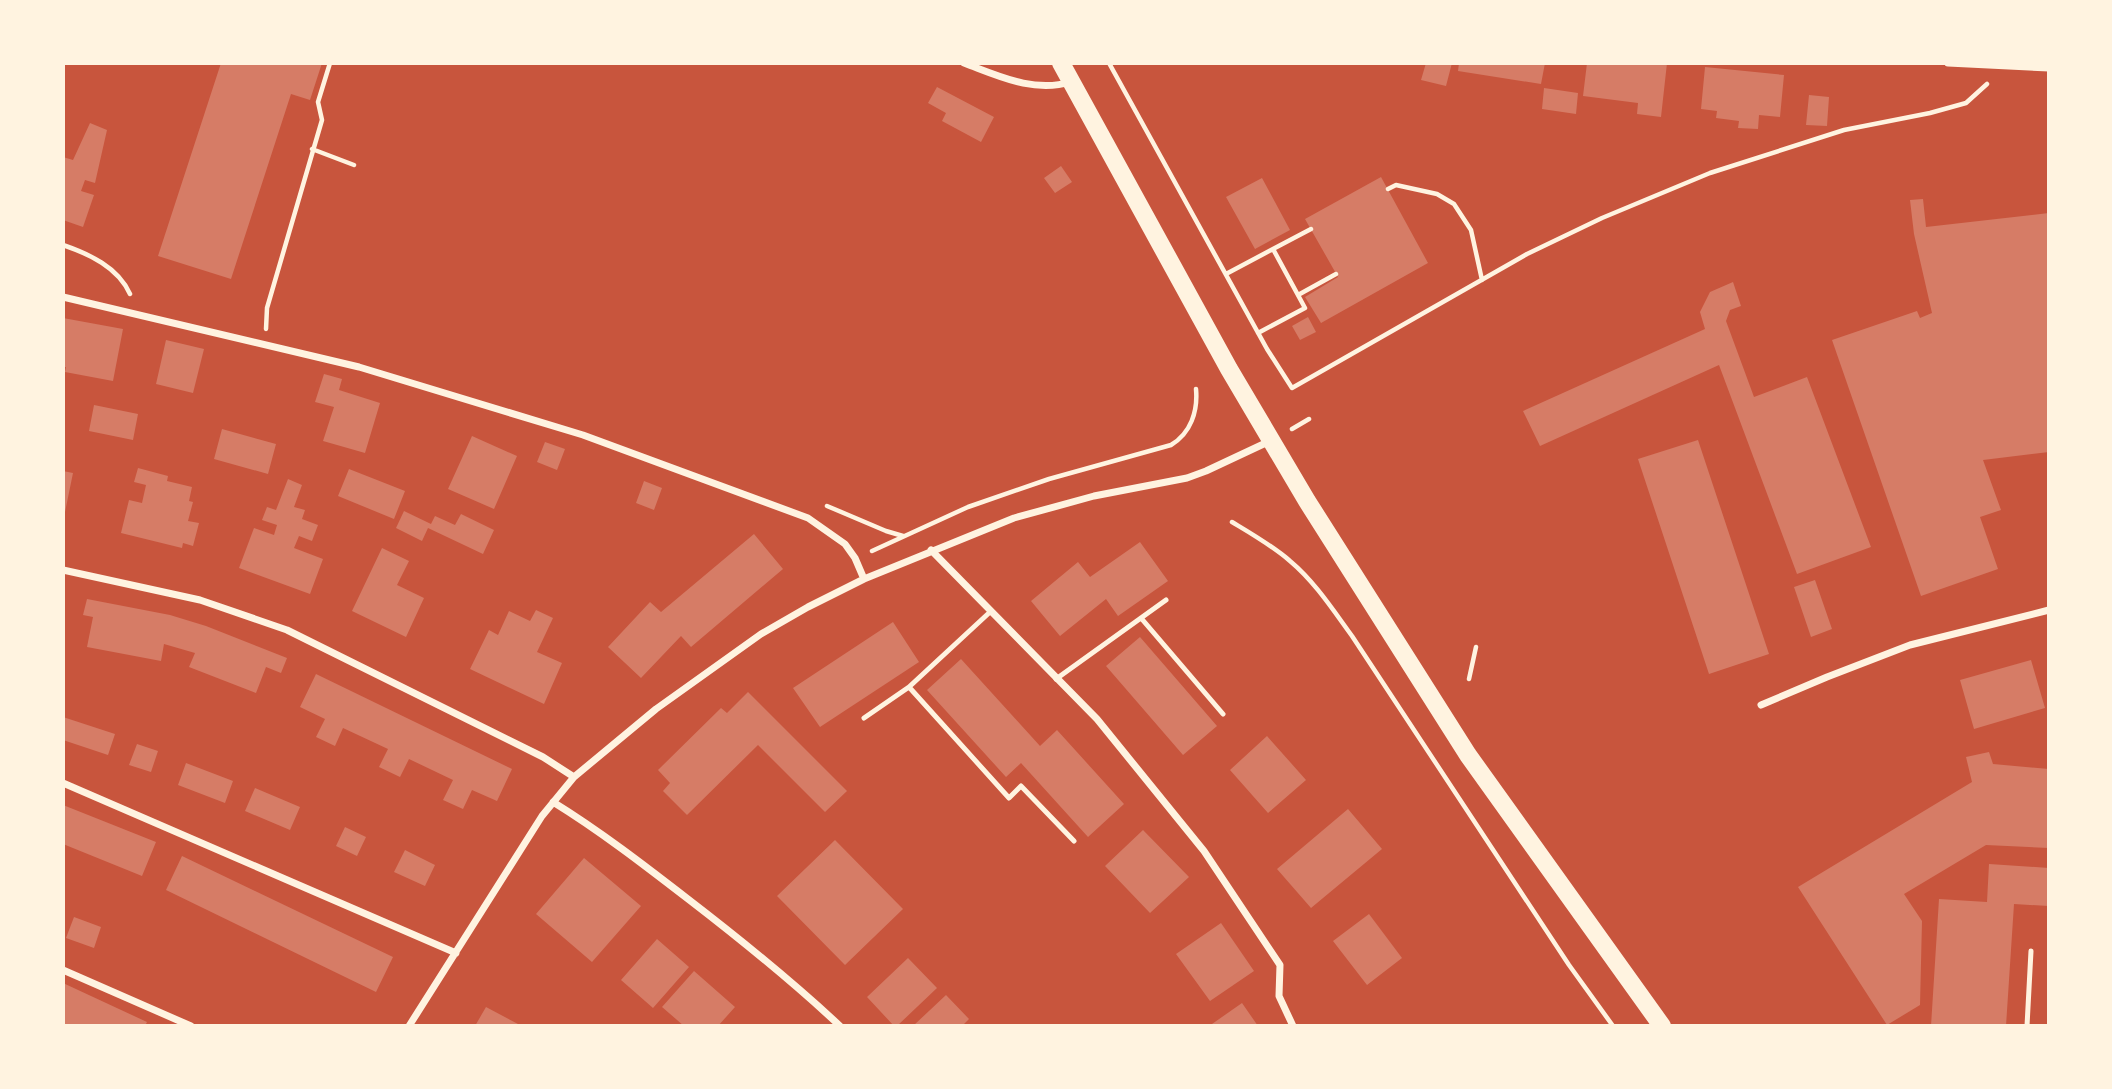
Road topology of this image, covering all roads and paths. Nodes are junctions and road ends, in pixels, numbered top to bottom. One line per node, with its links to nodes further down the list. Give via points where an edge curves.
1 (330, 63): 9 (path, via 318,102 322,120)
2 (964, 63): 8 (street, via 1020,84 1058,86)
3 (1061, 63): 8 (main road)
4 (1109, 63): 15 (path)
5 (1948, 63): 6 (street)
6 (1995, 67): 7 (street); 17 (path, via 1987,84 1966,103 1844,130 1710,173 1562,237)
7 (2049, 68)
8 (1071, 81): 24 (main road)
9 (312, 149): 10 (path); 20 (path)
10 (354, 165)
11 (1388, 190): 17 (path, via 1395,186 1437,194 1454,204 1471,230)
12 (1311, 229): 14 (path)
13 (63, 245): 21 (path, via 113,270 128,288)
14 (1273, 249): 15 (path); 18 (path)
15 (1226, 274): 22 (path)
16 (1336, 274): 18 (path)
17 (1482, 280): 22 (path, via 1292,388)
18 (1298, 295): 22 (path, via 1305,308)
19 (63, 297): 21 (street)
20 (267, 308)
21 (139, 314): 29 (street, via 359,367 583,435 808,518 845,544)
22 (1258, 333)
23 (1196, 389): 27 (path, via 1194,417 1180,440 1171,445 1049,479 968,507)
24 (1270, 442): 28 (street, via 1187,478 1053,506); 55 (main road, via 1468,755)
25 (827, 506): 27 (path)
26 (1232, 522): 54 (path, via 1290,561 1319,591)
27 (904, 536): 29 (path)
28 (931, 550): 31 (street); 34 (street)
29 (855, 558): 31 (street)
30 (63, 570): 43 (street, via 200,600 287,630 543,757)
31 (864, 579): 43 (street, via 761,634 656,709)
32 (1166, 600): 35 (lane)
33 (2049, 610): 40 (street, via 1910,646)
34 (990, 612): 37 (street); 39 (lane)
35 (1141, 618): 37 (lane); 41 (lane)
36 (1476, 648): 38 (path)
37 (1056, 679): 53 (street, via 1097,719 1204,851 1280,965 1279,996)
38 (1469, 679)
39 (909, 687): 42 (lane); 46 (lane, via 1009,798 1021,786)
40 (1761, 705)
41 (1223, 714)
42 (864, 718)
43 (574, 777): 45 (street)
44 (63, 783): 48 (street)
45 (553, 802): 48 (street); 52 (street, via 746,943)
46 (1074, 841)
47 (2031, 951): 56 (lane)
48 (456, 953): 51 (street)
49 (63, 970): 50 (street)
50 (191, 1026)
51 (410, 1026)
52 (840, 1026)
53 (1293, 1026)
54 (1613, 1026)
55 (1662, 1026)
56 (2027, 1026)

